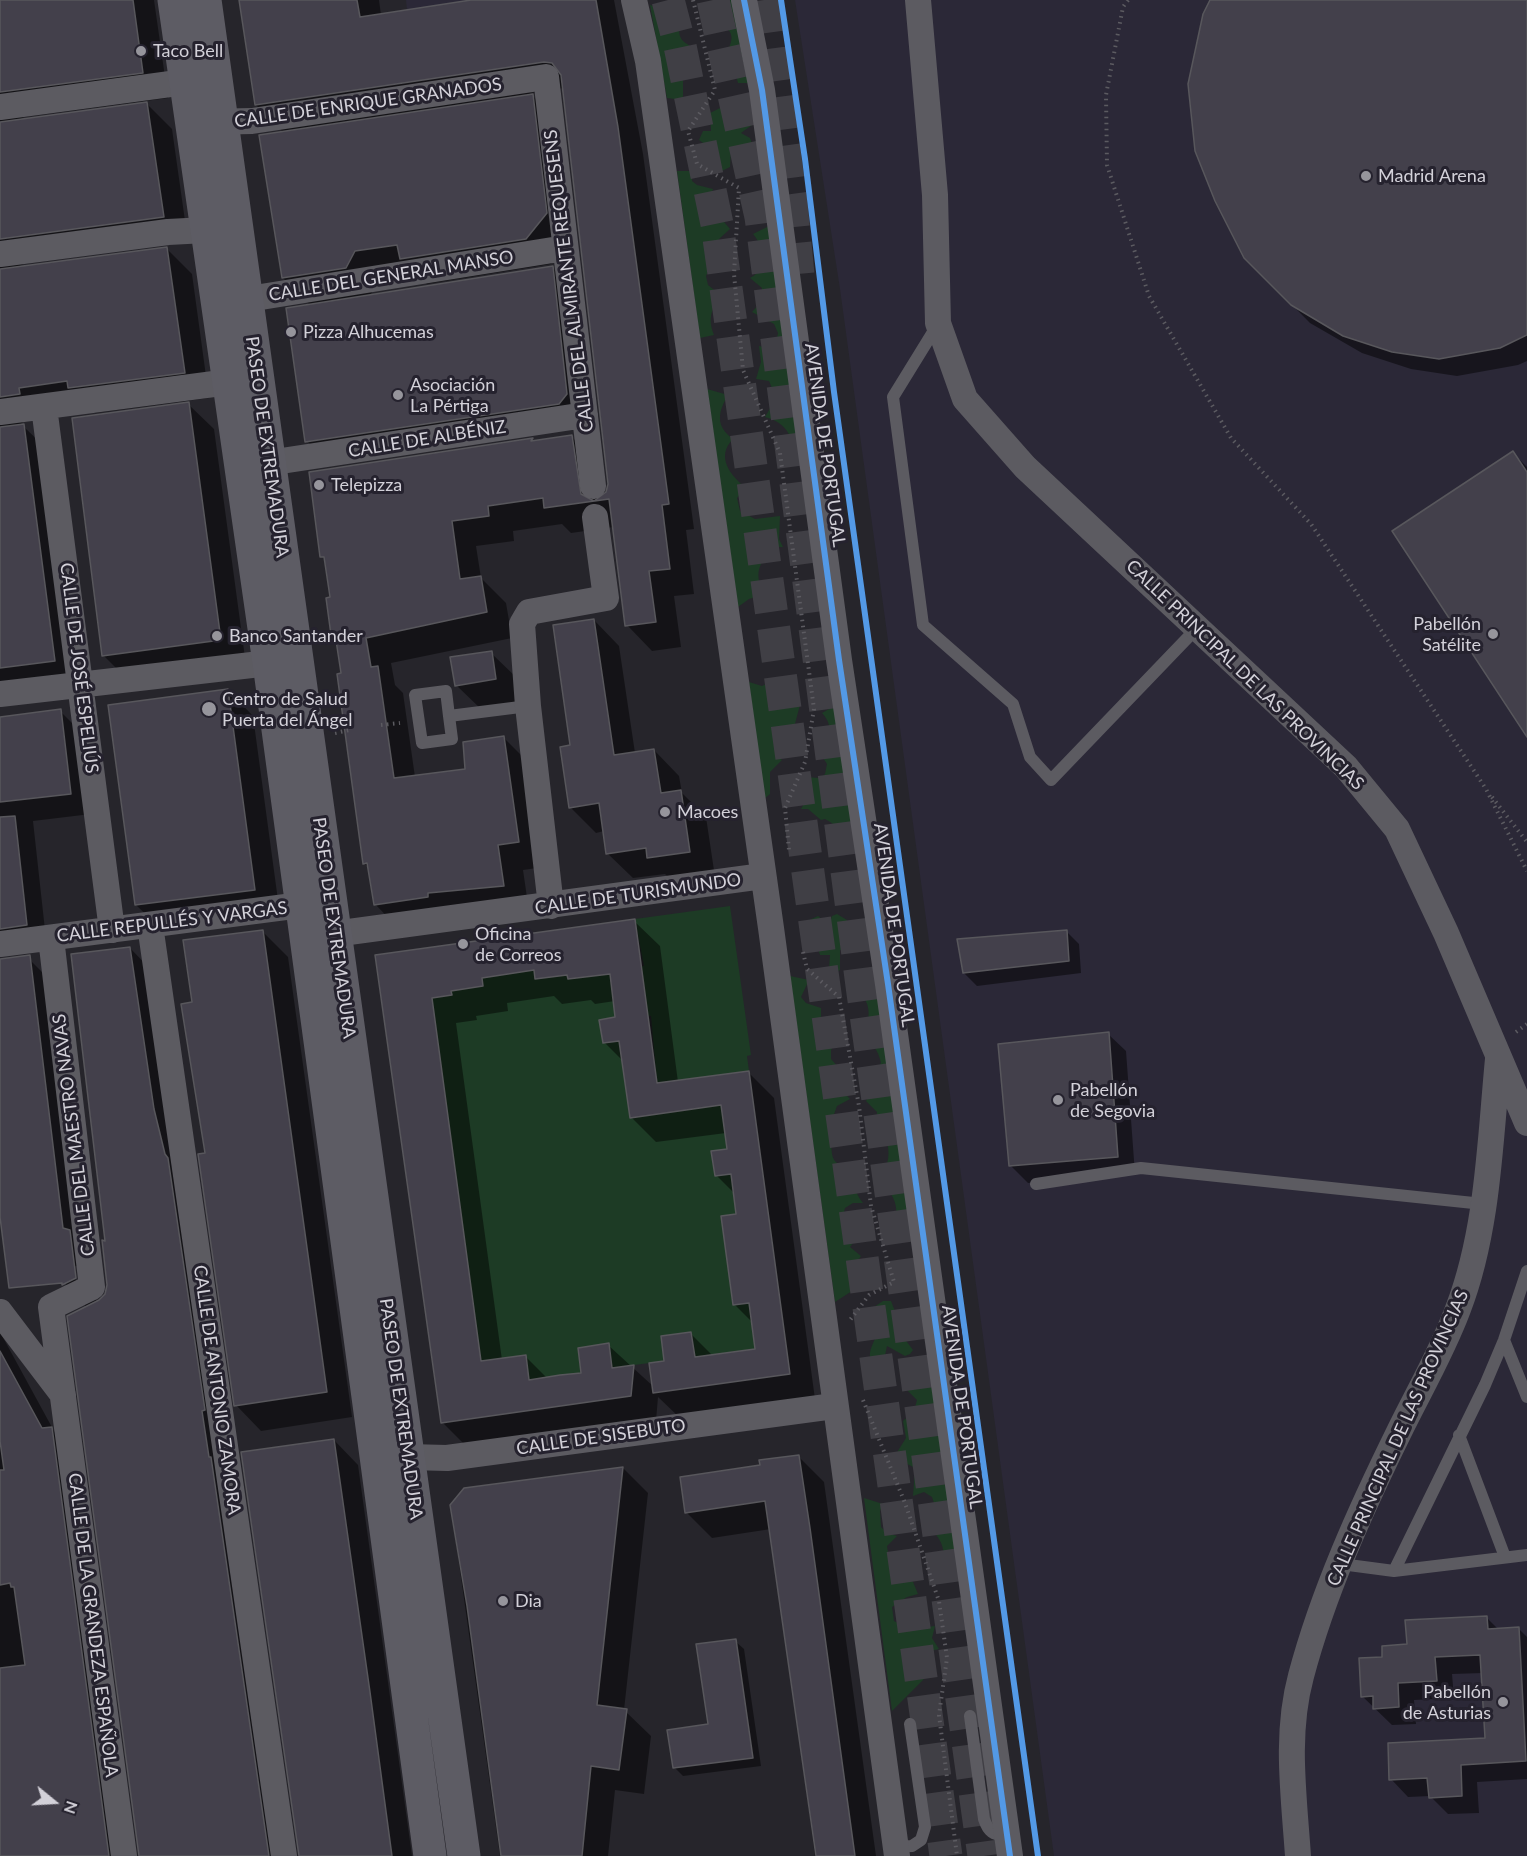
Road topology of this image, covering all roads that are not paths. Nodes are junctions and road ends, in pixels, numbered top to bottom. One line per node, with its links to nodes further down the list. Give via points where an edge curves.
1 (174, 0): 7 (main road, PASEO DE EXTREMADURA)
2 (205, 0): 10 (main road, PASEO DE EXTREMADURA)
3 (634, 0): 29 (street, via 650,73)
4 (744, 0): 57 (street, AVENIDA DE PORTUGAL, via 762,90)
5 (918, 0): 15 (street, CALLE PRINCIPAL DE LAS PROVINCIAS, via 935,195)
6 (546, 77): 10 (street, CALLE DE ENRIQUE GRANADOS); 12 (street, CALLE DEL ALMIRANTE REQUESENS)
7 (185, 82): 8 (street); 9 (main road, PASEO DE EXTREMADURA)
8 (0, 107)
9 (190, 120): 10 (street, CALLE DE ENRIQUE GRANADOS); 11 (main road, PASEO DE EXTREMADURA)
10 (222, 124): 14 (main road, PASEO DE EXTREMADURA)
11 (206, 230): 13 (street); 14 (main road, PASEO DE EXTREMADURA)
12 (565, 248): 14 (street, CALLE DEL GENERAL MANSO); 19 (street, CALLE DEL ALMIRANTE REQUESENS)
13 (0, 254)
14 (232, 302): 16 (main road, PASEO DE EXTREMADURA); 20 (main road, PASEO DE EXTREMADURA)
15 (938, 323): 23 (street, CALLE PRINCIPAL DE LAS PROVINCIAS, via 965,399 1025,467); 23 (lane, via 893,397 923,624 1013,704 1030,757 1051,780)
16 (229, 382): 17 (street); 24 (main road, PASEO DE EXTREMADURA)
17 (44, 407): 18 (street); 25 (street, CALLE DE JOSÉ ESPELIÚS)
18 (0, 412)
19 (585, 415): 20 (street, CALLE DE ALBÉNIZ); 21 (street, CALLE DEL ALMIRANTE REQUESENS)
20 (268, 463): 24 (main road, PASEO DE EXTREMADURA)
21 (593, 486)
22 (595, 517): 27 (street, via 606,598 529,612 522,624)
23 (1198, 627): 37 (street, CALLE PRINCIPAL DE LAS PROVINCIAS, via 1346,768 1396,829 1446,933)
24 (284, 664): 25 (street); 30 (main road, PASEO DE EXTREMADURA); 34 (main road, PASEO DE EXTREMADURA)
25 (82, 685): 26 (street); 33 (street, CALLE DE JOSÉ ESPELIÚS)
26 (0, 694)
27 (528, 706): 28 (lane); 31 (street)
28 (449, 716): 28 (lane, via 446,691 415,695 422,744 452,739)
29 (763, 876): 31 (street, CALLE DE TURISMUNDO); 47 (street)
30 (301, 905): 32 (street, CALLE REPULLÉS Y VARGAS); 34 (street, CALLE REPULLÉS Y VARGAS); 48 (main road, PASEO DE EXTREMADURA)
31 (551, 906): 34 (street, CALLE DE TURISMUNDO)
32 (150, 925): 33 (street, CALLE REPULLÉS Y VARGAS); 60 (street, CALLE DE ANTONIO ZAMORA)
33 (112, 930): 35 (street, CALLE REPULLÉS Y VARGAS)
34 (334, 934): 50 (main road, PASEO DE EXTREMADURA)
35 (51, 938): 36 (street, CALLE REPULLÉS Y VARGAS); 42 (street, CALLE DEL MAESTRO NAVAS, via 92,1287)
36 (0, 944)
37 (1498, 1059): 38 (street); 40 (street, CALLE PRINCIPAL DE LAS PROVINCIAS)
38 (1527, 1123)
39 (1036, 1184): 40 (lane, via 1141,1168)
40 (1483, 1204): 53 (street, CALLE PRINCIPAL DE LAS PROVINCIAS, via 1458,1308)
41 (1527, 1271): 44 (lane)
42 (51, 1307): 45 (street, CALLE DE LA GRANDEZA ESPAÑOLA)
43 (0, 1312): 45 (street, CALLE DE LA GRANDEZA ESPAÑOLA)
44 (1504, 1340): 46 (lane); 49 (lane)
45 (63, 1395): 59 (street, CALLE DE LA GRANDEZA ESPAÑOLA)
46 (1527, 1397)
47 (834, 1406): 50 (street, CALLE DE SISEBUTO, via 447,1458); 58 (street)
48 (374, 1435): 50 (street); 61 (main road, PASEO DE EXTREMADURA)
49 (1459, 1435): 52 (lane); 54 (lane)
50 (408, 1457): 62 (main road, PASEO DE EXTREMADURA)
51 (1527, 1555): 52 (lane)
52 (1505, 1557): 54 (lane)
53 (1341, 1564): 54 (lane); 63 (street, CALLE PRINCIPAL DE LAS PROVINCIAS, via 1301,1677 1293,1733 1291,1796)
54 (1394, 1571)
55 (970, 1716): 57 (lane, via 984,1819 988,1830)
56 (910, 1724): 58 (lane, via 925,1827 921,1840)
57 (1008, 1846)
58 (896, 1852)
59 (123, 1856)
60 (284, 1856)
61 (430, 1856)
62 (464, 1856)
63 (1298, 1856)

